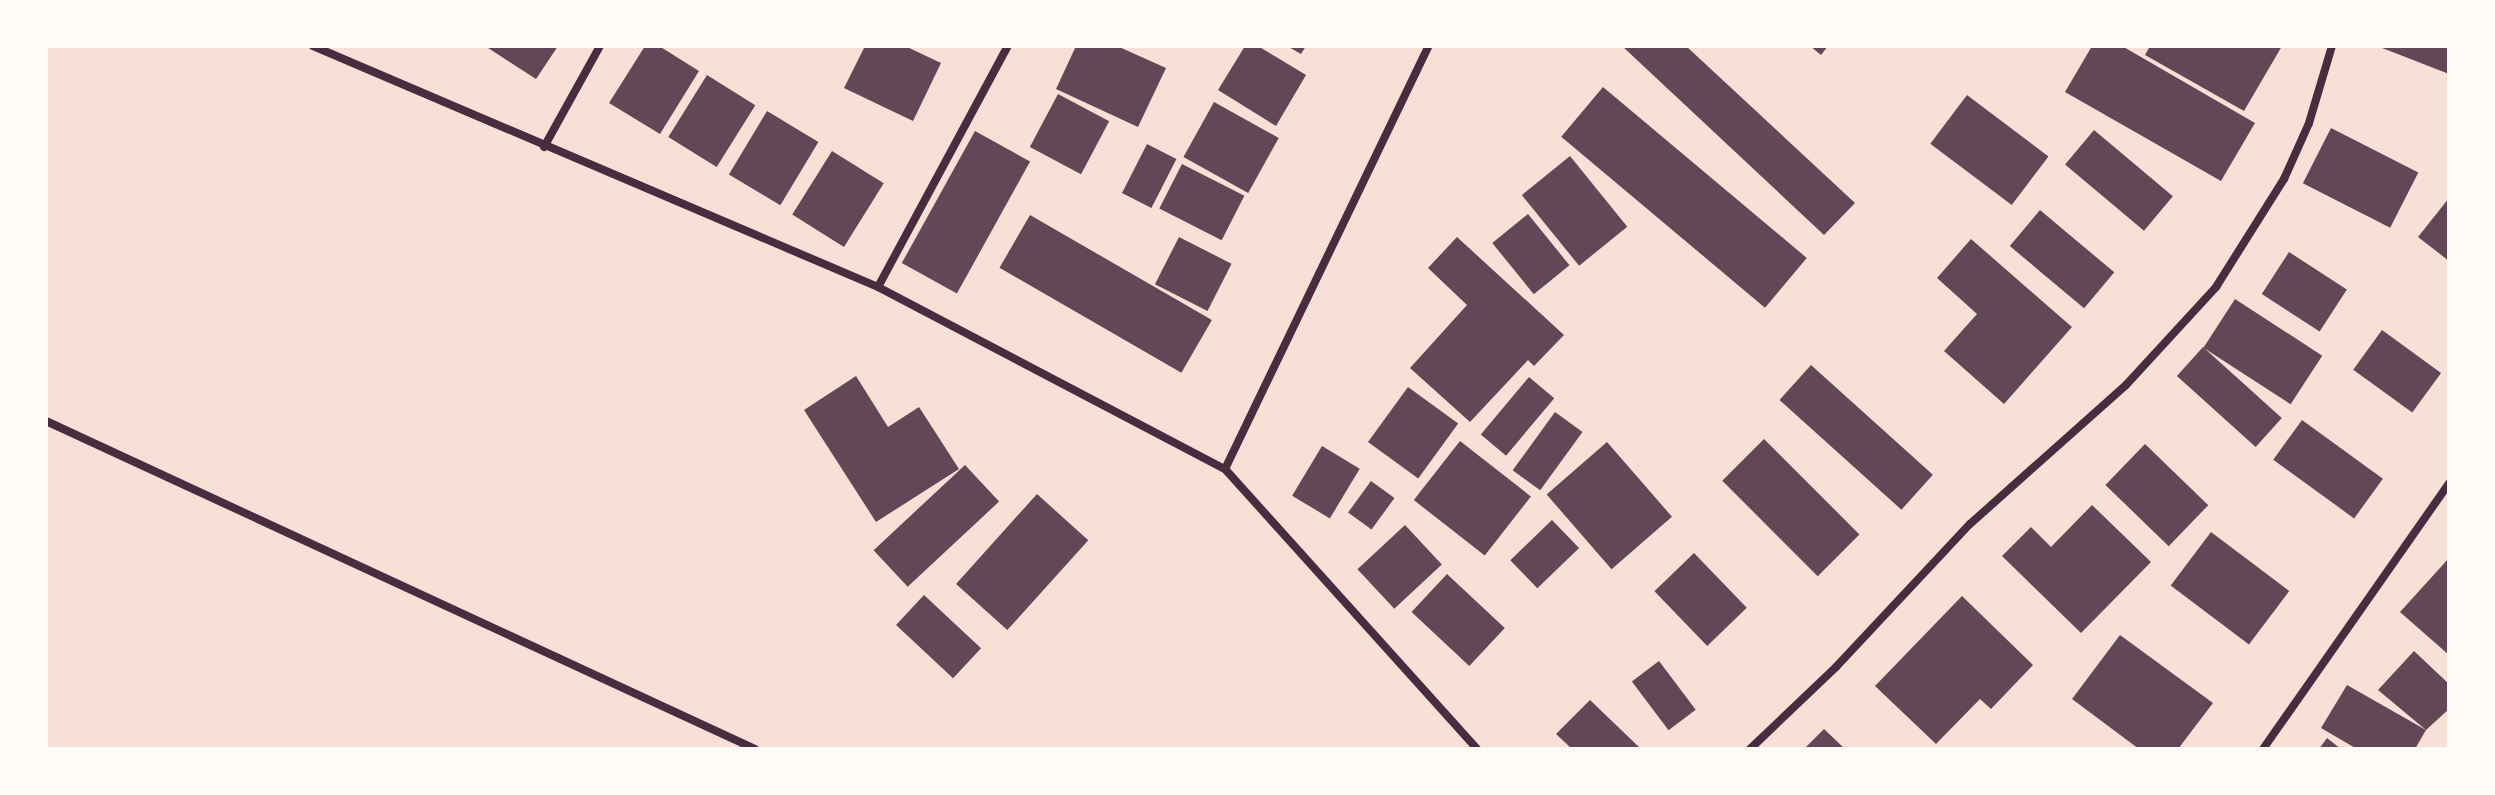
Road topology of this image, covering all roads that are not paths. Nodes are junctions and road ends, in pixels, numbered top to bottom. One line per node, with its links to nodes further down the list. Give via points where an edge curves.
1 (313, 46): 6 (street)
2 (600, 46): 6 (street)
3 (1008, 46): 7 (street)
4 (1429, 46): 9 (street)
5 (2332, 46): 13 (street, via 2309,123 2284,179 2216,287 2126,385 1970,524 1836,667)
6 (544, 147): 7 (street)
7 (878, 287): 9 (street)
8 (46, 421): 11 (street)
9 (1225, 469): 12 (street)
10 (2449, 483): 14 (street)
11 (755, 749)
12 (1477, 749)
13 (1750, 749)
14 (2263, 749)

